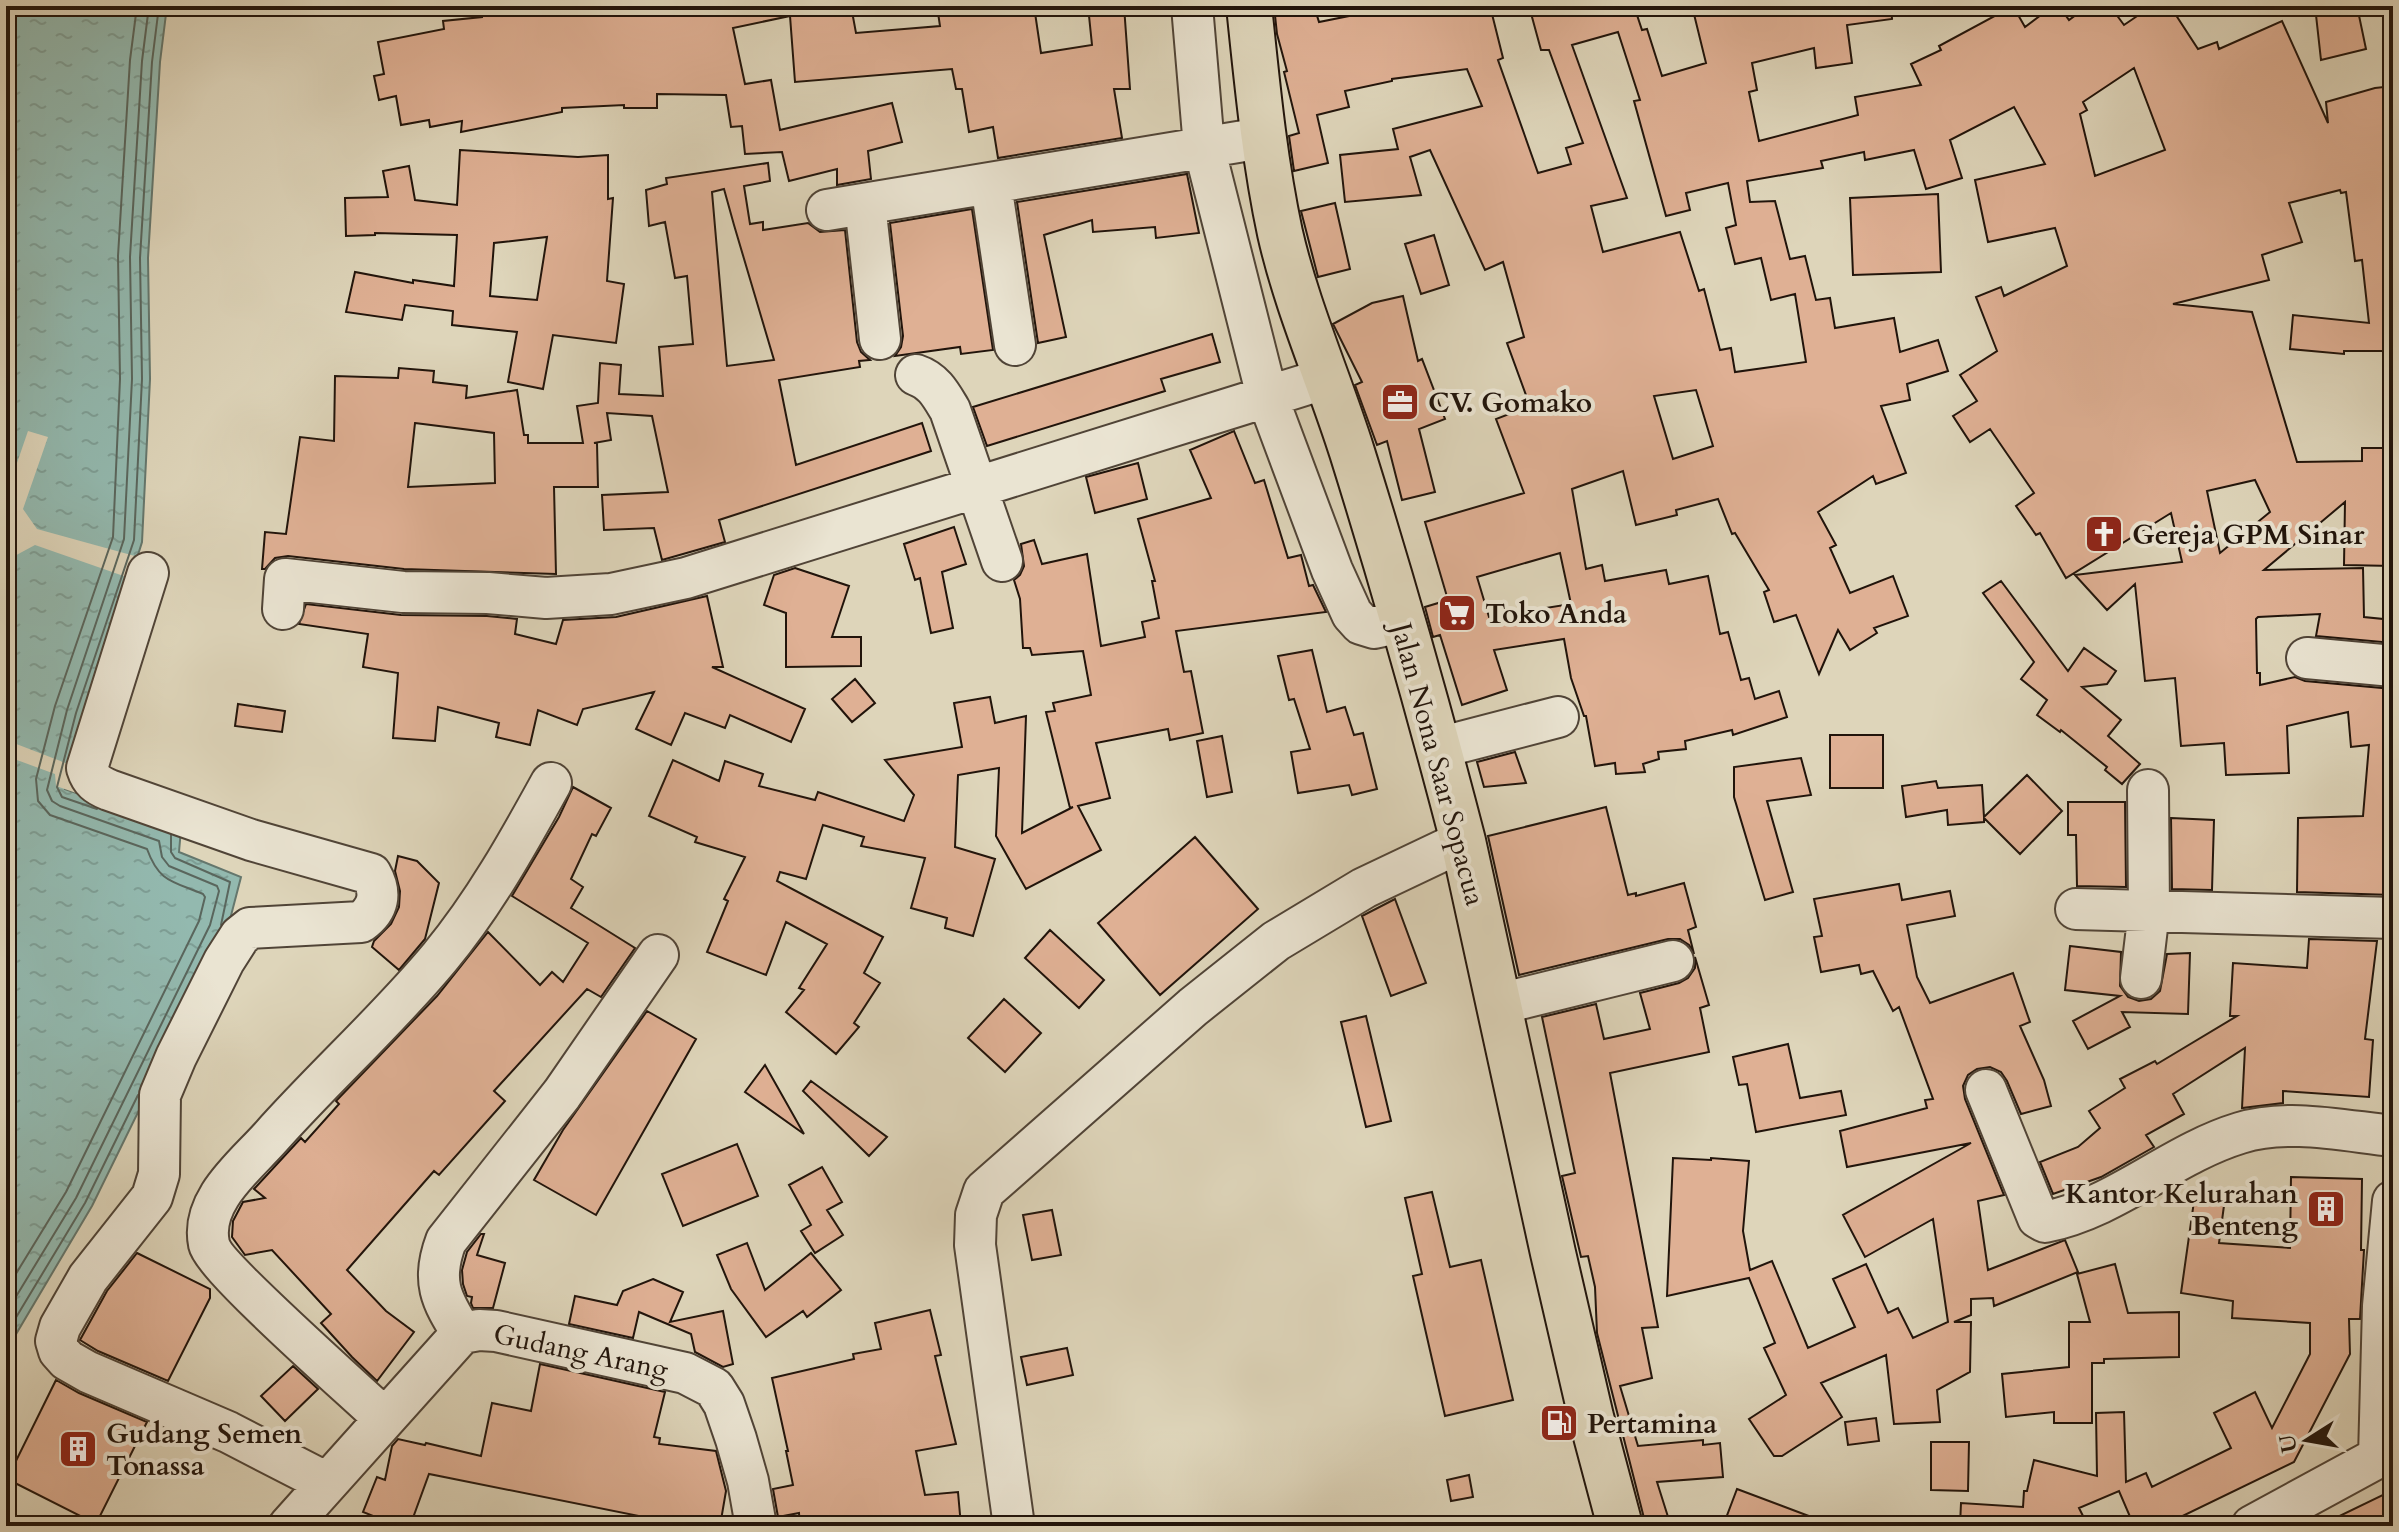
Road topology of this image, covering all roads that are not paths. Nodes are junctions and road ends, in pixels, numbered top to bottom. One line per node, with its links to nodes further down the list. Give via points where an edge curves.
1 (1192, 6): 4 (street)
2 (1249, 6): 3 (main road, Jalan Nona Saar Sopacua)
3 (1262, 138): 4 (street); 11 (main road, Jalan Nona Saar Sopacua, via 1289,267)
4 (1204, 147): 5 (street); 12 (street)
5 (991, 184): 6 (street); 9 (street)
6 (865, 204): 7 (street); 8 (street)
7 (827, 210)
8 (880, 339)
9 (1015, 345)
10 (916, 375): 13 (street, via 939,391 950,410)
11 (1327, 378): 12 (street); 17 (main road, Jalan Nona Saar Sopacua)
12 (1267, 396): 13 (street); 17 (street, via 1352,614 1374,628)
13 (975, 487): 14 (street); 16 (street, via 686,578 611,594 447,594 285,579)
14 (1002, 561)
15 (148, 573): 38 (street, via 87,768 90,777 109,790 251,840 371,874 378,900 361,922 250,928 240,936 160,1095 159,1174 152,1197 88,1278 56,1341 67,1360 88,1372 228,1432)
16 (283, 609)
17 (1402, 622): 21 (main road, Jalan Nona Saar Sopacua)
18 (2307, 658): 19 (street)
19 (2393, 666)
20 (1558, 717): 21 (street)
21 (1438, 748): 24 (main road, Jalan Nona Saar Sopacua)
22 (551, 783): 36 (street, via 502,869 443,954 217,1198 209,1221 212,1253)
23 (2148, 790): 26 (street)
24 (1463, 841): 31 (main road, Jalan Nona Saar Sopacua); 41 (street, via 1364,888 1276,941 984,1191 975,1245)
25 (2076, 909): 26 (street)
26 (2149, 911): 27 (street); 30 (street)
27 (2393, 918)
28 (658, 955): 35 (street, via 562,1094 446,1241 438,1282 444,1305)
29 (1673, 961): 31 (street)
30 (2141, 978)
31 (1499, 1004): 42 (main road, Jalan Nona Saar Sopacua)
32 (1986, 1090): 33 (street, via 2038,1218 2045,1222 2085,1211 2189,1154 2240,1133 2283,1127)
33 (2393, 1136)
34 (2393, 1201): 37 (street, via 2383,1306)
35 (462, 1333): 36 (street, Gudang Arang); 40 (street, Gudang Arang, via 496,1331 685,1373 714,1388 736,1439)
36 (385, 1419): 38 (street, Gudang Arang)
37 (2386, 1455): 43 (street)
38 (327, 1483): 39 (street, Gudang Arang)
39 (289, 1526)
40 (756, 1526)
41 (1014, 1526)
42 (1620, 1526)
43 (2252, 1526)

